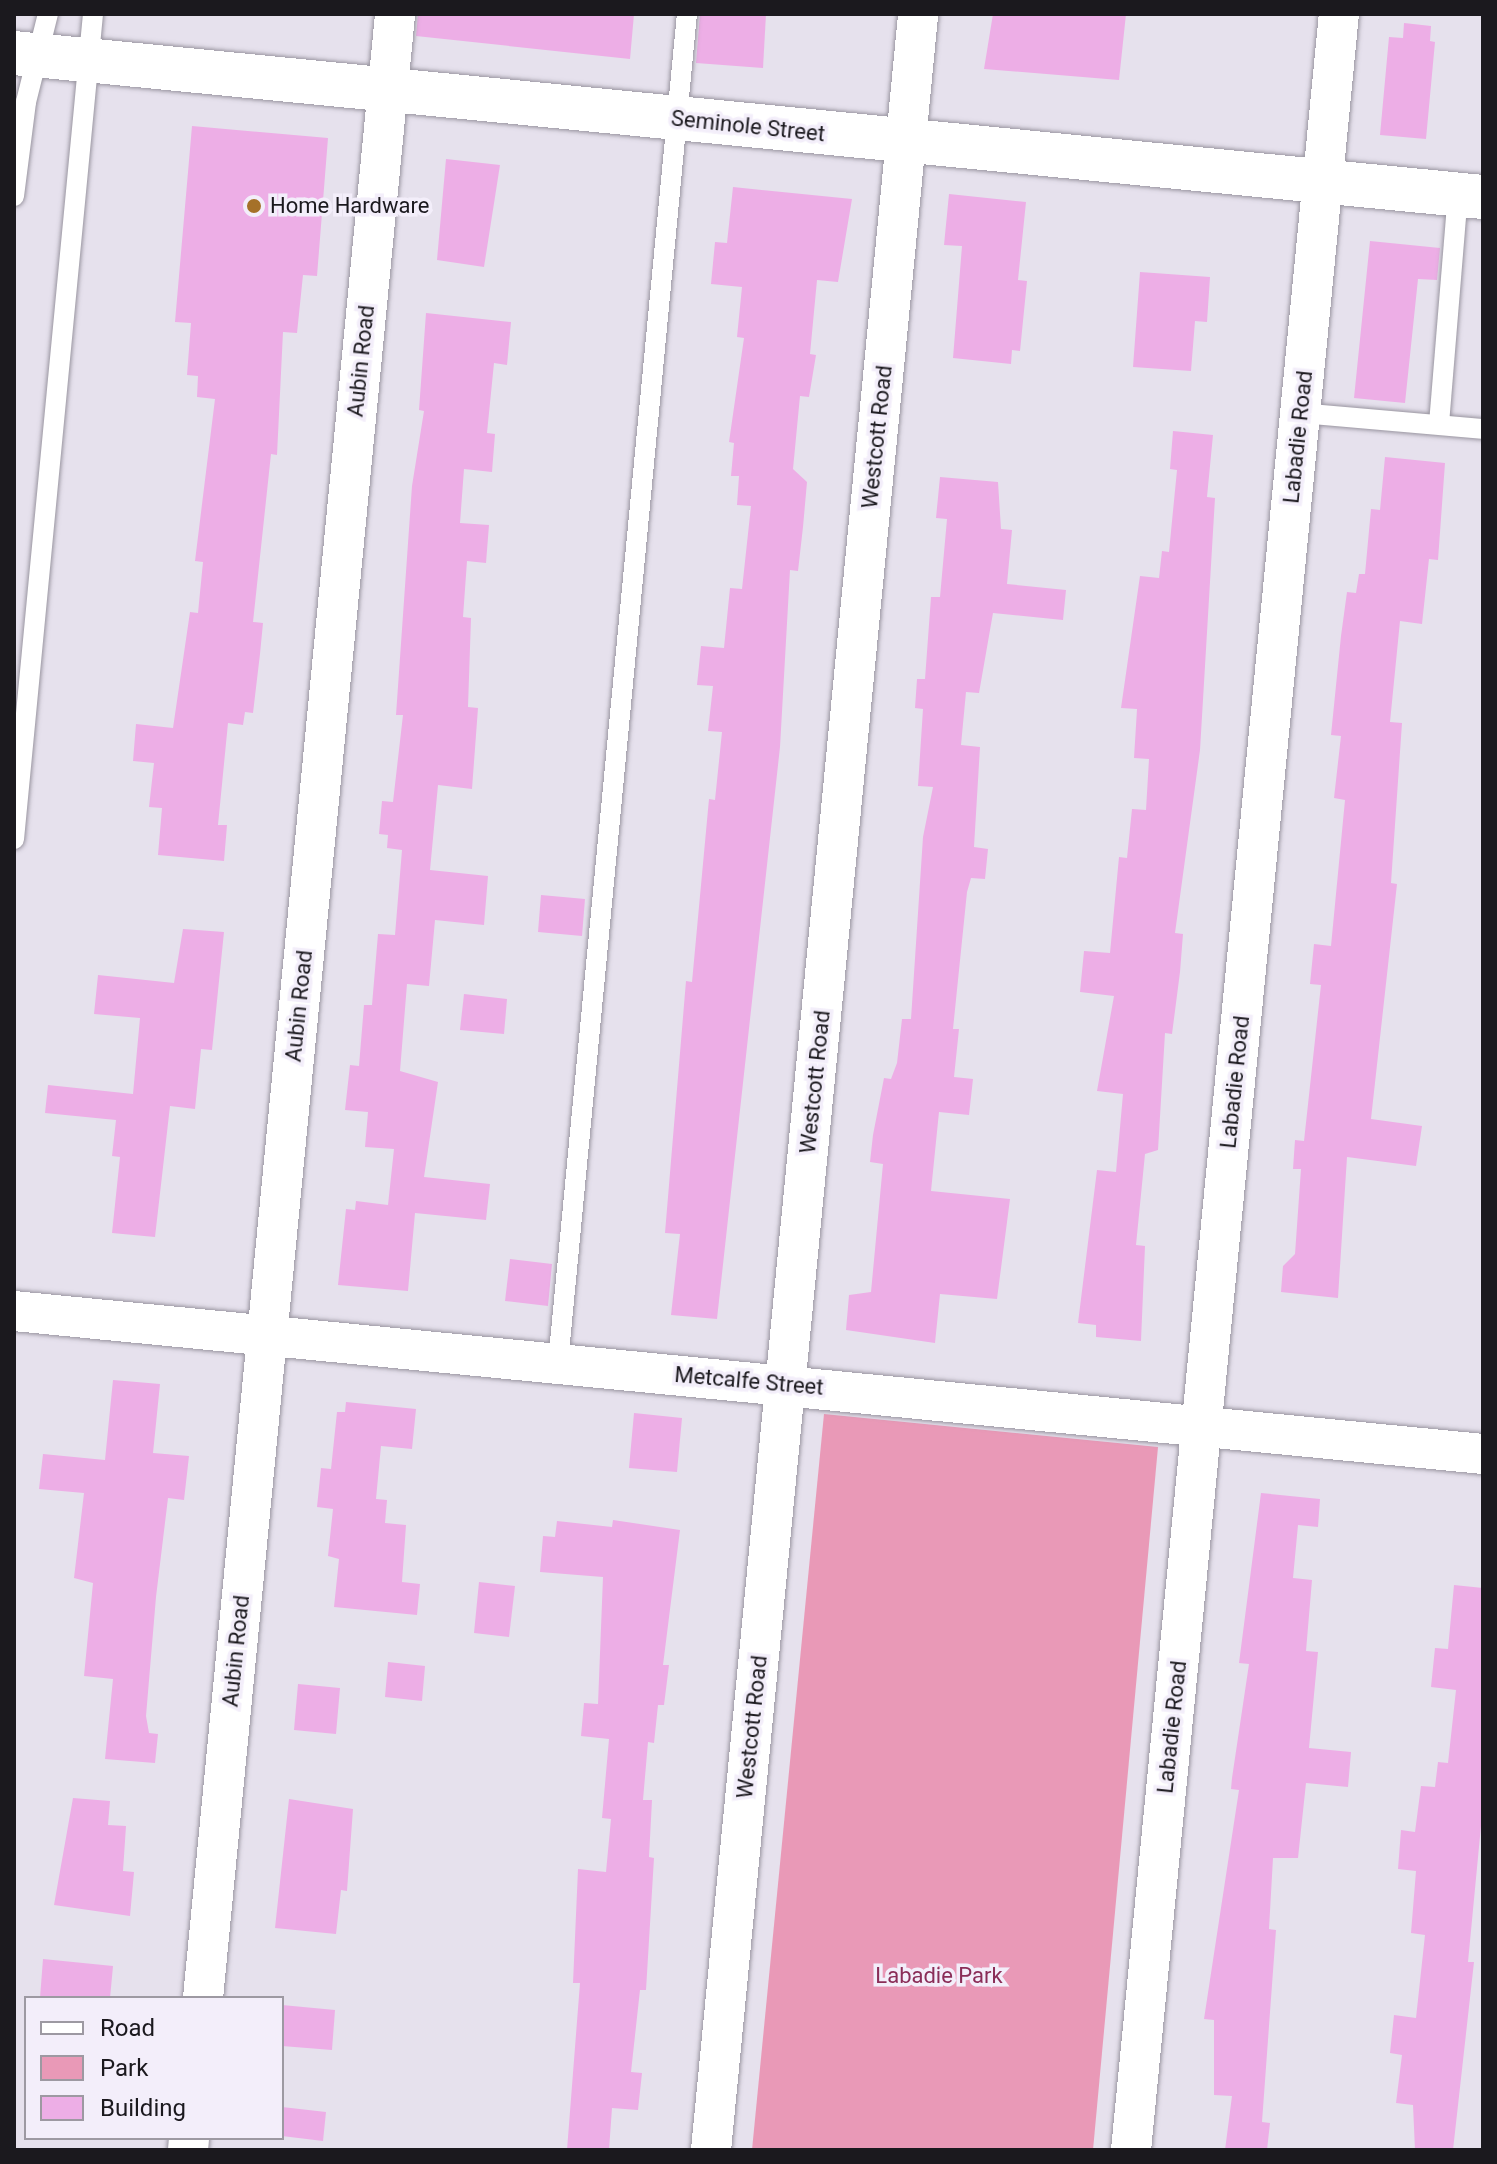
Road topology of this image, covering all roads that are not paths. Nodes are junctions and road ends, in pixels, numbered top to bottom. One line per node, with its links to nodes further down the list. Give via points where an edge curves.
1 (48, 14): 7 (lane)
2 (93, 14): 8 (lane)
3 (395, 14): 9 (street, Aubin Road)
4 (687, 14): 10 (lane)
5 (918, 14): 11 (street, Westcott Road)
6 (1339, 14): 12 (street, Labadie Road)
7 (26, 54): 8 (street, Seminole Street); 13 (lane)
8 (88, 61): 9 (street, Seminole Street); 18 (lane)
9 (387, 91): 10 (street, Seminole Street); 20 (street, Aubin Road)
10 (677, 119): 11 (street, Seminole Street); 21 (lane)
11 (906, 142): 12 (street, Seminole Street); 22 (street, Westcott Road)
12 (1322, 181): 14 (street, Seminole Street); 15 (street, Labadie Road)
13 (14, 196)
14 (1470, 196): 16 (lane)
15 (1300, 413): 16 (lane); 23 (street, Labadie Road)
16 (1439, 424): 17 (lane)
17 (1483, 429)
18 (14, 839)
19 (14, 1311): 20 (street, Metcalfe Street)
20 (267, 1336): 21 (street, Metcalfe Street); 25 (street, Aubin Road)
21 (558, 1363): 22 (street, Metcalfe Street)
22 (785, 1385): 23 (street, Metcalfe Street); 26 (street, Westcott Road)
23 (1201, 1426): 24 (street, Metcalfe Street); 27 (street, Labadie Road)
24 (1483, 1454)
25 (203, 1996)
26 (711, 2150)
27 (1131, 2150)

